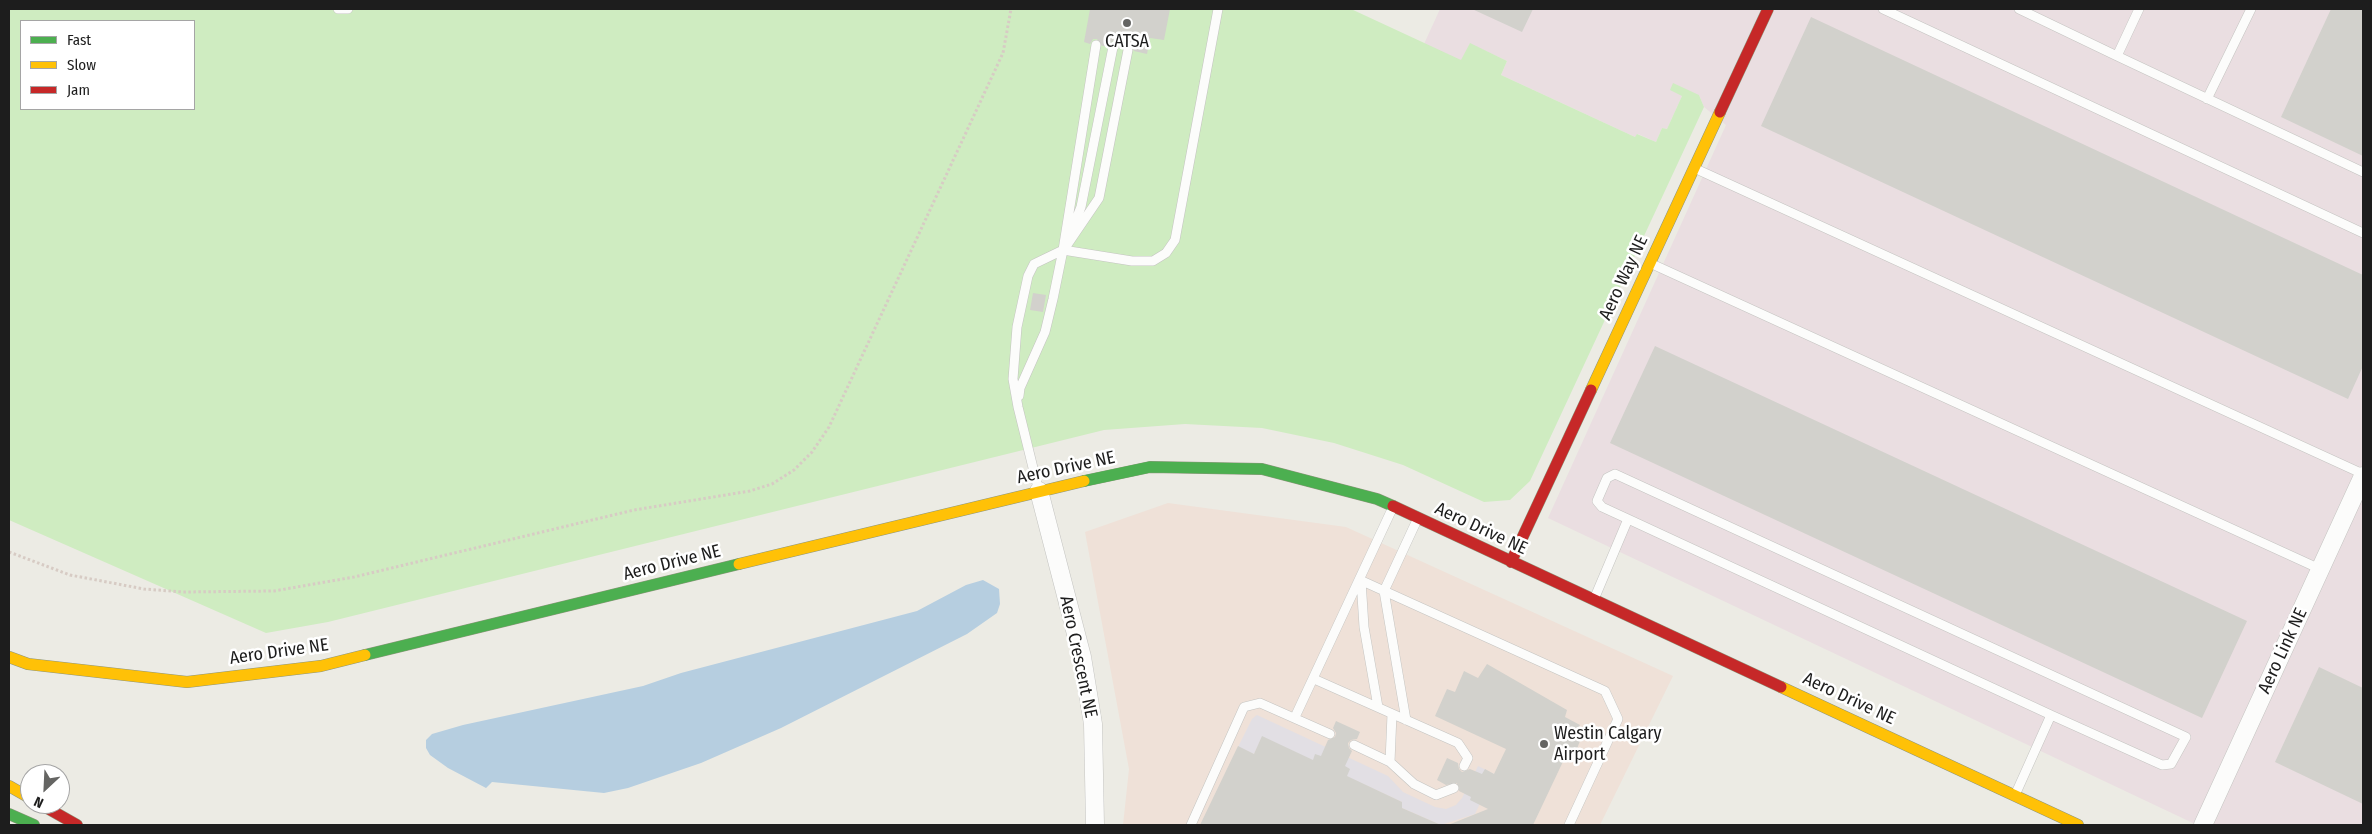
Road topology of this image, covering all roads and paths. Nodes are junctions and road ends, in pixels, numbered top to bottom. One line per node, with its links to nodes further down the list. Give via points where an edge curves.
1 (338, 9): 2 (lane)
2 (348, 9)
3 (1011, 9): 26 (path, via 999,62 830,426 812,452 794,470 772,484 750,491 634,510 354,577 274,592 144,589 70,575)
4 (1218, 9): 18 (lane, via 1175,240 1166,253 1153,261 1132,261)
5 (1768, 9): 15 (main road, Aero Way NE)
6 (1883, 9): 17 (lane)
7 (2019, 9): 13 (lane)
8 (2139, 9): 13 (lane)
9 (2250, 9): 14 (lane)
10 (1096, 45): 18 (lane)
11 (1113, 48): 18 (lane, via 1081,207)
12 (1128, 50): 18 (lane, via 1099,198)
13 (2117, 56): 14 (lane)
14 (2207, 98): 16 (lane)
15 (1694, 168): 19 (main road, Aero Way NE); 21 (lane)
16 (2363, 172)
17 (2363, 233)
18 (1063, 250): 20 (lane, via 1045,332 1020,388); 20 (lane, via 1034,264 1028,276 1017,327 1013,379)
19 (1650, 263): 27 (main road, Aero Way NE); 28 (lane)
20 (1018, 406): 22 (lane)
21 (2363, 475): 28 (street, Aero Link NE)
22 (1039, 491): 23 (main road, Aero Drive NE, via 1150,468 1262,469 1377,499); 32 (main road, Aero Drive NE, via 321,666 187,682 28,664); 51 (street, Aero Crescent NE, via 1082,657 1093,724)
23 (1393, 507): 24 (main road, Aero Drive NE); 29 (lane)
24 (1418, 518): 27 (main road, Aero Drive NE); 30 (lane)
25 (1628, 519): 31 (lane); 36 (lane); 36 (lane, via 1602,507 1598,501 1607,478 1615,474 2186,737 2171,764 2162,765)
26 (9, 552)
27 (1511, 562): 31 (main road, Aero Drive NE)
28 (2320, 570): 55 (street, Aero Link NE)
29 (1360, 580): 30 (lane); 33 (lane); 34 (lane)
30 (1384, 591): 38 (lane); 53 (lane, via 1605,691 1618,719)
31 (1593, 600): 46 (main road, Aero Drive NE)
32 (9, 657)
33 (1314, 679): 34 (lane); 37 (lane)
34 (1378, 708): 35 (lane)
35 (1392, 714): 38 (lane); 41 (lane)
36 (2051, 714): 46 (lane)
37 (1294, 717): 39 (lane); 52 (lane, via 1260,703 1244,707)
38 (1406, 720): 42 (lane, via 1458,743 1468,758)
39 (1330, 734)
40 (1354, 745): 41 (lane)
41 (1390, 762): 44 (lane, via 1414,784 1436,795)
42 (1464, 766)
43 (9, 786): 45 (main road)
44 (1454, 788)
45 (20, 792)
46 (2015, 796): 54 (main road, Aero Drive NE)
47 (9, 814): 49 (main road)
48 (58, 814): 50 (main road)
49 (34, 825)
50 (77, 825)
51 (1095, 825)
52 (1191, 825)
53 (1569, 825)
54 (2078, 825)
55 (2203, 825)

